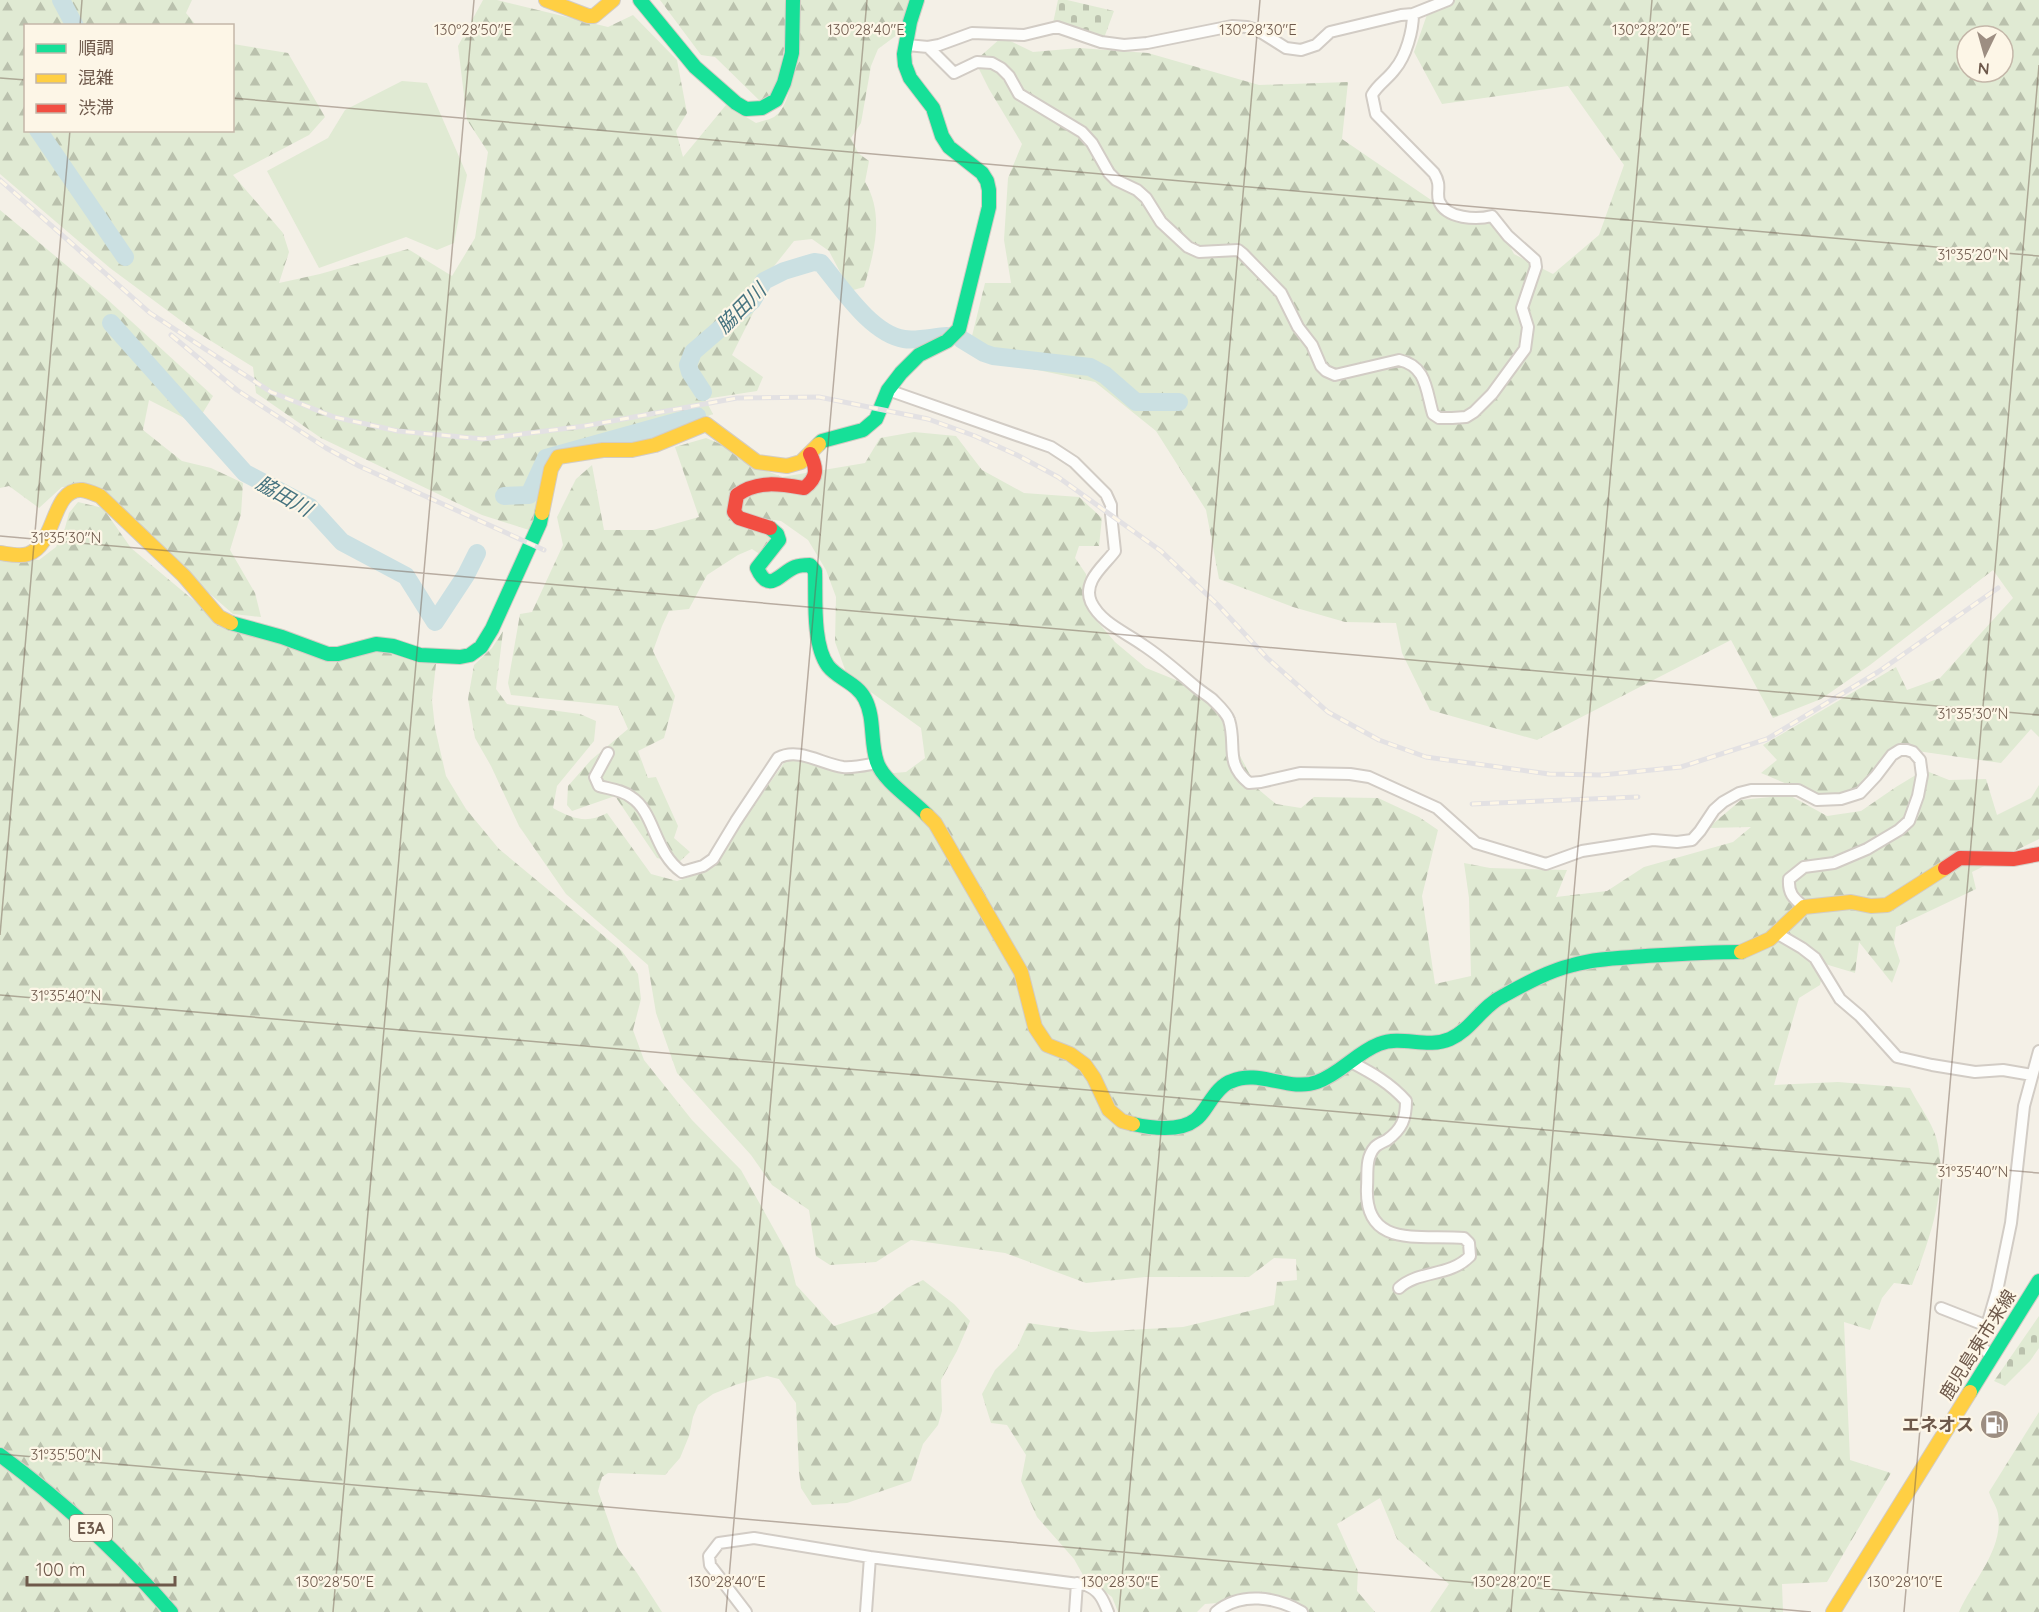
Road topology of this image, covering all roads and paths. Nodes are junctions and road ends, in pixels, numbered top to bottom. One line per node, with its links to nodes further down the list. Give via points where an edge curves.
1 (546, 0): 2 (main road, via 594,16)
2 (613, 0)
3 (639, 0): 4 (main road, via 695,67 746,109 762,108 776,100 784,83 792,54)
4 (793, 0)
5 (917, 0): 8 (main road)
6 (1448, 0): 7 (street)
7 (1413, 14): 9 (street, via 1330,32 1316,45 1301,50 1286,48 1259,31 1232,26 1124,45 1101,42 1057,27 1024,35 972,33); 9 (street, via 1412,30 1400,63 1372,95 1376,114 1434,172 1439,181 1439,200 1445,208 1470,219 1492,216 1535,260 1536,267 1522,308 1528,327 1525,349 1492,394 1466,417 1439,418 1433,414 1421,372 1409,362 1399,360 1335,375 1326,371 1281,293 1243,254 1238,250 1199,252 1188,247 1161,222 1146,198 1109,173 1082,132 1019,94 1001,68 977,62 954,73)
8 (907, 45): 9 (street); 10 (main road, via 905,65 910,78 933,108 949,147 987,181 989,207 959,329 947,341 919,355)
9 (928, 47)
10 (888, 390): 11 (main road, via 876,419 863,430 822,441); 16 (street, via 1051,447 1074,462 1106,494 1111,505 1115,551 1095,573 1090,600 1112,626 1167,662 1229,718 1233,762 1239,775 1249,783 1300,773 1369,777 1437,808 1476,843 1546,864 1582,851 1653,840 1692,840 1723,802 1751,790 1798,790 1817,800 1841,799 1860,793 1900,750 1914,752 1920,760 1922,775 1909,821 1848,858 1797,872 1789,879 1789,890)
11 (810, 454): 12 (main road, via 801,462 787,465 757,462 706,424 656,445 558,457 551,469 540,523 492,629 481,647 460,657 420,655 376,644 328,654 232,624 219,617 184,576 100,496 88,490 69,492 61,501 38,548 29,554); 14 (main road, via 817,471 811,484 804,488 774,484 747,488 737,495 734,512 739,518 772,526 778,532 775,547 760,560 757,568 761,577 772,582 796,566 810,565 815,572 818,636 824,658 865,698)
12 (0, 553)
13 (609, 753): 14 (street, via 595,777 599,786 630,795 638,802 666,858 682,872 713,859 778,758 795,754 850,767)
14 (877, 763): 19 (main road, via 888,779 935,823 1021,972 1035,1027 1047,1045 1063,1049 1088,1068 1108,1111 1117,1118 1152,1127 1189,1125 1229,1082 1258,1079 1298,1085 1313,1083)
15 (2039, 854): 16 (main road, via 2014,859 1960,858 1887,905 1851,902)
16 (1804, 907): 17 (main road)
17 (1778, 934): 19 (main road, via 1742,952 1615,958 1560,968 1493,1001 1449,1040 1387,1041); 20 (street, via 1815,958 1840,999 1898,1057 1975,1072 2003,1070)
18 (2039, 1051): 20 (street)
19 (1351, 1062): 22 (street, via 1378,1076 1406,1101 1402,1126 1375,1148 1368,1159 1366,1203 1371,1218 1401,1236 1464,1238 1469,1243 1470,1256 1453,1269 1406,1281)
20 (2032, 1075): 24 (street, via 2024,1106 2011,1223)
21 (2039, 1281): 25 (main road, 鹿児島東市来線)
22 (1399, 1288)
23 (1941, 1308): 24 (street)
24 (1987, 1326): 25 (street, via 1981,1346)
25 (1992, 1357): 36 (main road, 鹿児島東市来線)
26 (0, 1455): 29 (main road, E3A, via 105,1540)
27 (870, 1557): 28 (street); 30 (street, via 754,1538 718,1543 709,1557 710,1565); 31 (street)
28 (1077, 1583): 32 (street); 33 (street, via 1094,1588)
29 (171, 1612)
30 (746, 1612)
31 (866, 1612)
32 (1075, 1612)
33 (1108, 1612)
34 (1216, 1612): 35 (street, via 1224,1605 1267,1599)
35 (1302, 1612)
36 (1833, 1612)

